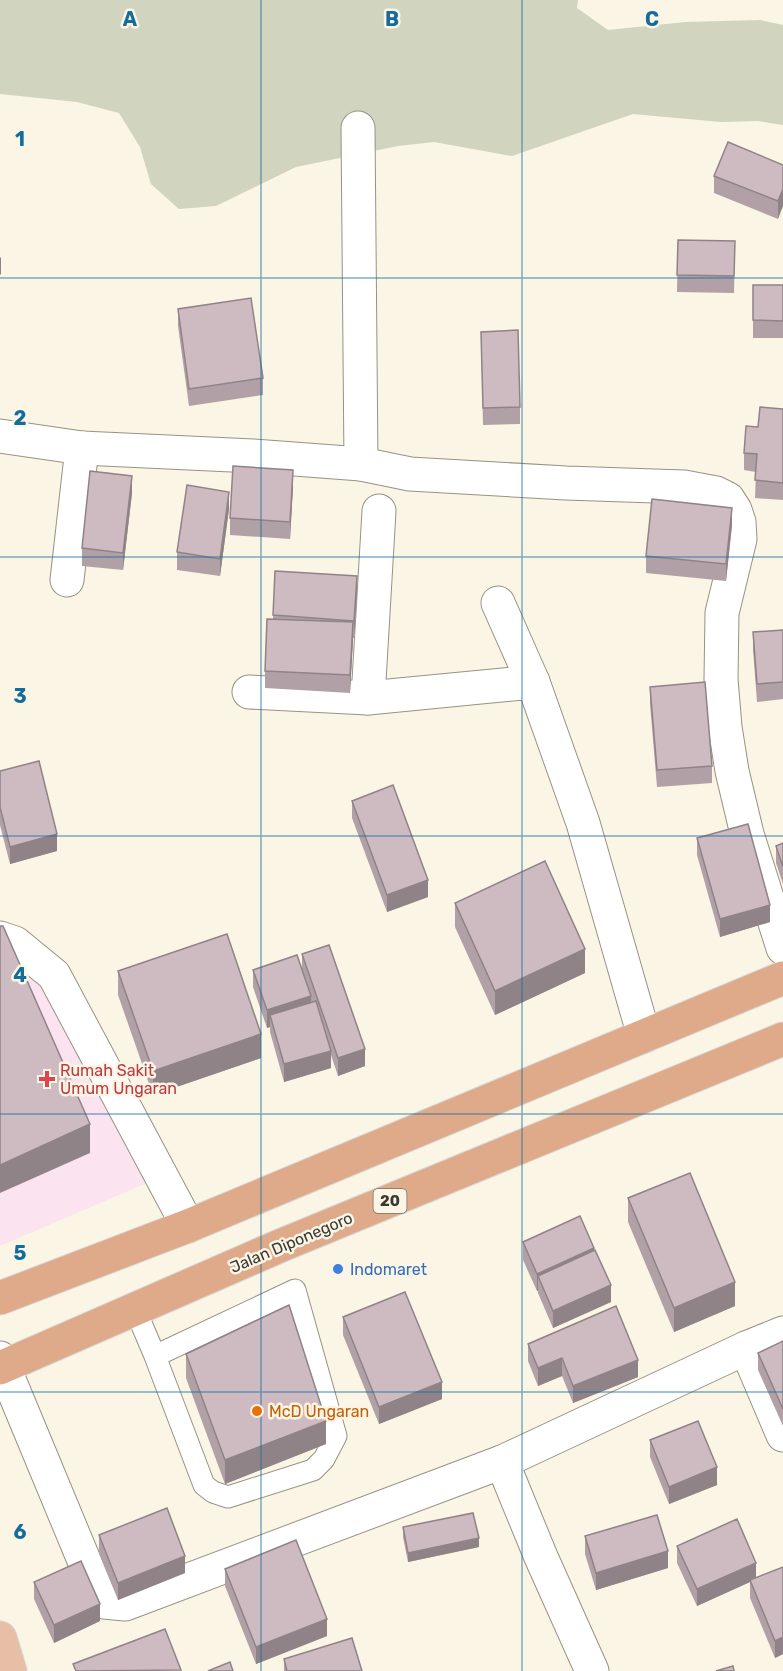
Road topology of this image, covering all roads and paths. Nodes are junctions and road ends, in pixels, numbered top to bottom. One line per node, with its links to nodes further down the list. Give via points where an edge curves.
1 (358, 128): 4 (street)
2 (0, 436): 3 (street)
3 (82, 448): 4 (street); 6 (street)
4 (361, 464): 12 (street, via 410,474 684,487 728,499 739,522 740,538 722,613 725,727 747,834)
5 (379, 511): 10 (street)
6 (67, 580)
7 (498, 603): 8 (street)
8 (533, 682): 10 (street); 14 (street, via 583,823)
9 (249, 693): 10 (street)
10 (368, 698)
11 (0, 938): 16 (street, via 15,943 54,975)
12 (783, 948)
13 (783, 978): 14 (highway)
14 (644, 1036): 16 (highway)
15 (783, 1039): 18 (highway, Jalan Diponegoro / 20)
16 (188, 1226): 17 (highway)
17 (0, 1298)
18 (135, 1309): 21 (lane); 22 (highway, Jalan Diponegoro / 20)
19 (783, 1332): 20 (street)
20 (746, 1348): 23 (street); 24 (street)
21 (155, 1356): 21 (lane, via 296,1290 336,1436 324,1459 313,1470 228,1497 213,1492 204,1485)
22 (1, 1364): 24 (street, via 104,1602 125,1604 138,1600)
23 (783, 1435)
24 (502, 1462): 27 (street)
25 (0, 1638): 26 (main road)
26 (10, 1671)
27 (591, 1671)

